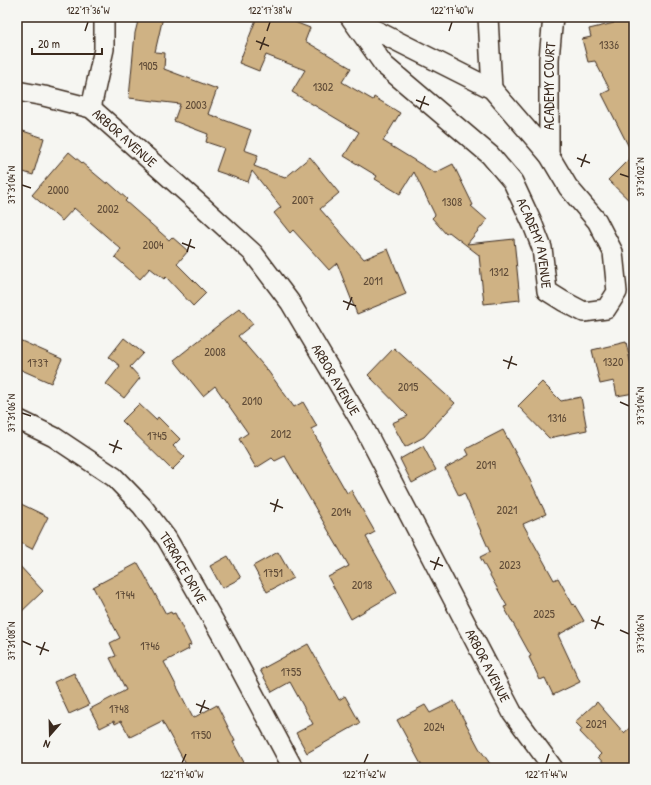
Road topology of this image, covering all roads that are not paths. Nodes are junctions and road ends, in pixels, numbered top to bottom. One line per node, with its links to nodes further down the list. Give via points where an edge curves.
1 (104, 17): 7 (street, via 104,49)
2 (488, 17): 5 (street)
3 (553, 17): 8 (street, ACADEMY COURT, via 549,59)
4 (351, 18): 5 (street, ACADEMY AVENUE); 8 (street, ACADEMY AVENUE, via 384,65 490,155 513,182 542,248 547,291 584,312 606,309 617,292 613,252 597,221 568,187)
5 (492, 89): 8 (street, ACADEMY AVENUE)
6 (17, 91): 7 (street, ARBOR AVENUE)
7 (91, 108): 11 (street, ARBOR AVENUE, via 253,254 290,302 360,422 512,712)
8 (549, 155)
9 (17, 420): 10 (street, TERRACE DRIVE, via 54,437 114,477 142,506 167,539)
10 (293, 768)
11 (553, 768)

